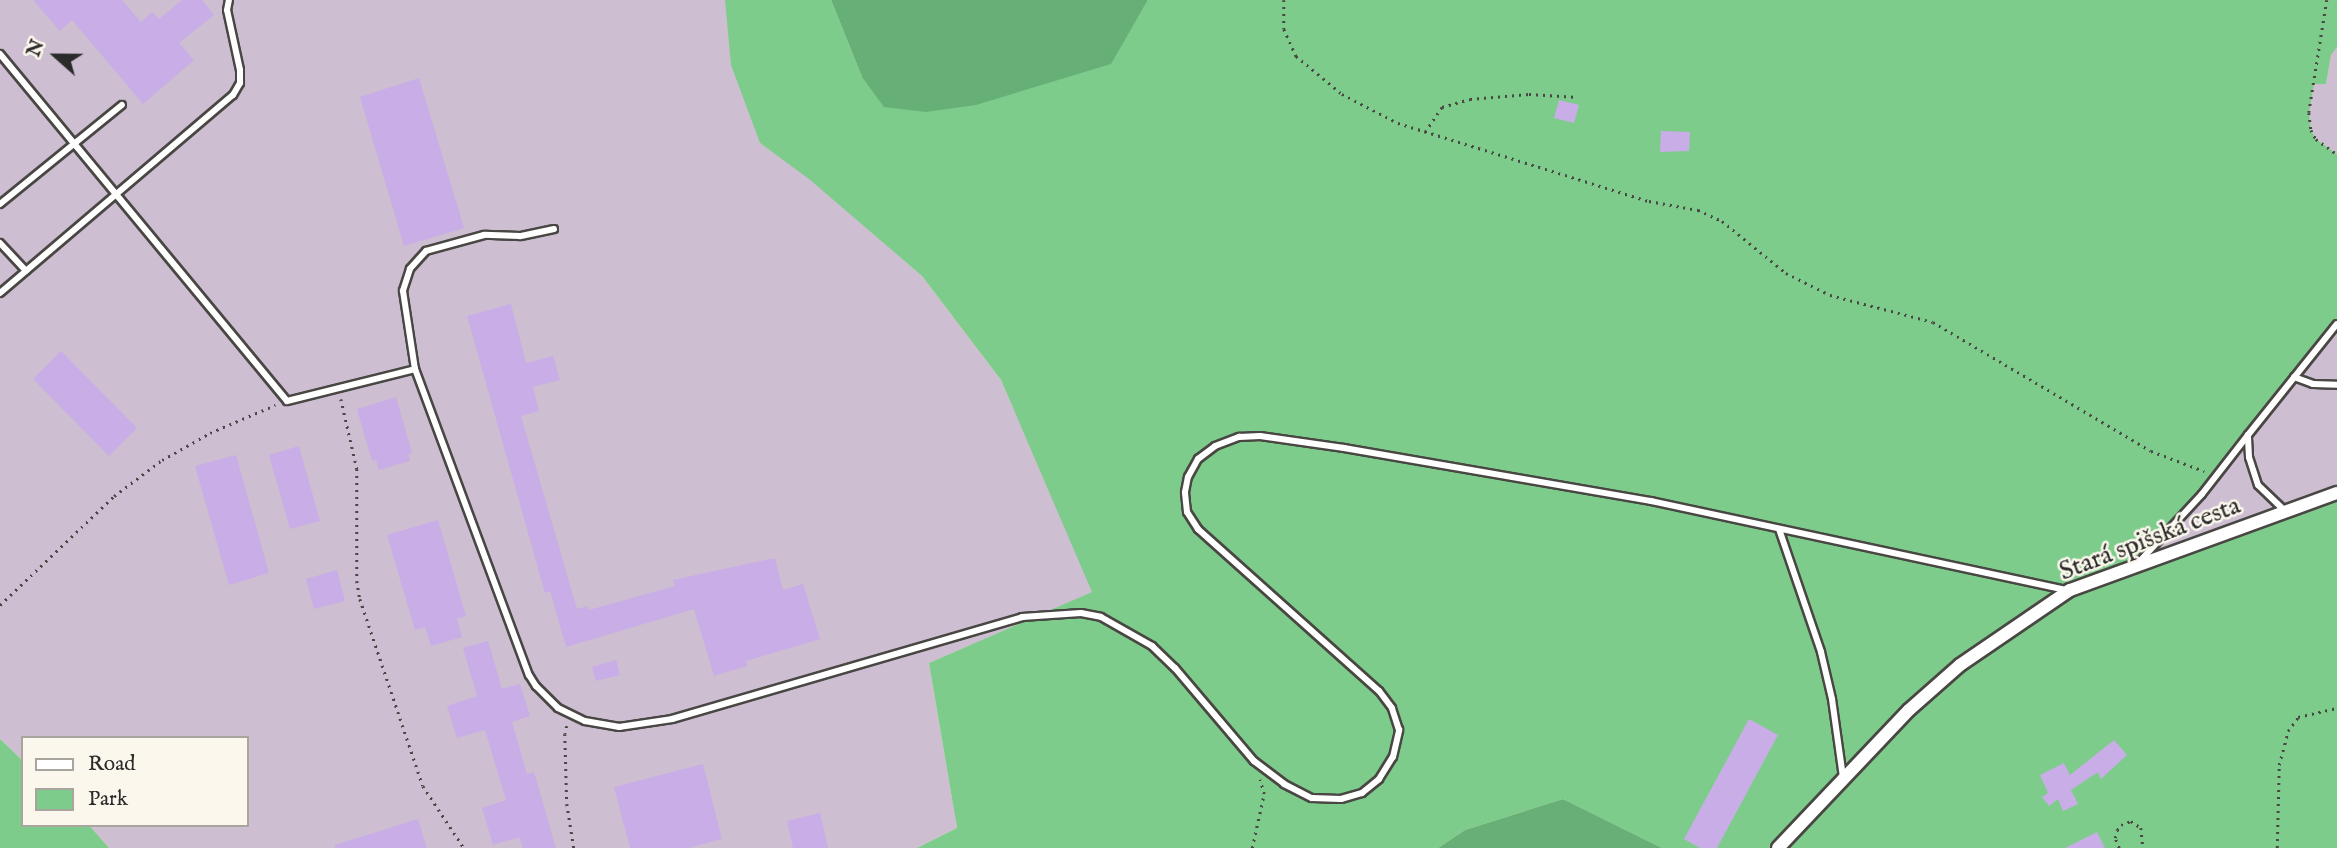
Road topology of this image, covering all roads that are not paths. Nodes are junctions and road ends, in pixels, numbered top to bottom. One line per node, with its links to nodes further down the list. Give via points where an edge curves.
1 (229, 0): 5 (lane, via 240,83 233,95)
2 (0, 54): 4 (lane)
3 (122, 105): 4 (lane)
4 (75, 144): 5 (lane); 6 (lane)
5 (116, 195): 9 (lane); 12 (lane, via 287,401)
6 (0, 204)
7 (554, 229): 12 (lane, via 520,236 484,235 426,251 410,269 402,291)
8 (0, 243): 9 (lane)
9 (26, 271): 10 (lane)
10 (0, 293)
11 (2337, 324): 13 (lane)
12 (415, 369): 18 (lane, via 529,675 546,697 571,716 619,727 672,719 1023,617 1081,613 1101,617 1152,646 1254,761 1284,784 1312,798 1341,799 1362,793 1379,779 1393,757 1399,730 1392,708 1379,691 1198,529 1187,512 1188,477 1198,459 1215,446 1239,437 1260,436 1332,446 1651,501)
13 (2294, 377): 14 (lane); 15 (lane)
14 (2337, 385)
15 (2248, 435): 17 (lane, via 2258,485); 19 (lane, via 2166,536)
16 (2337, 493): 17 (street, Stará spišská cesta)
17 (2286, 512): 19 (street, Stará spišská cesta)
18 (1779, 529): 20 (lane); 21 (lane, via 1821,652)
19 (2132, 569): 20 (street, Stará spišská cesta)
20 (2070, 590): 21 (street, Stará spišská cesta, via 1960,664 1909,710)
21 (1844, 782): 22 (street, Stará spišská cesta)
22 (1778, 848)

